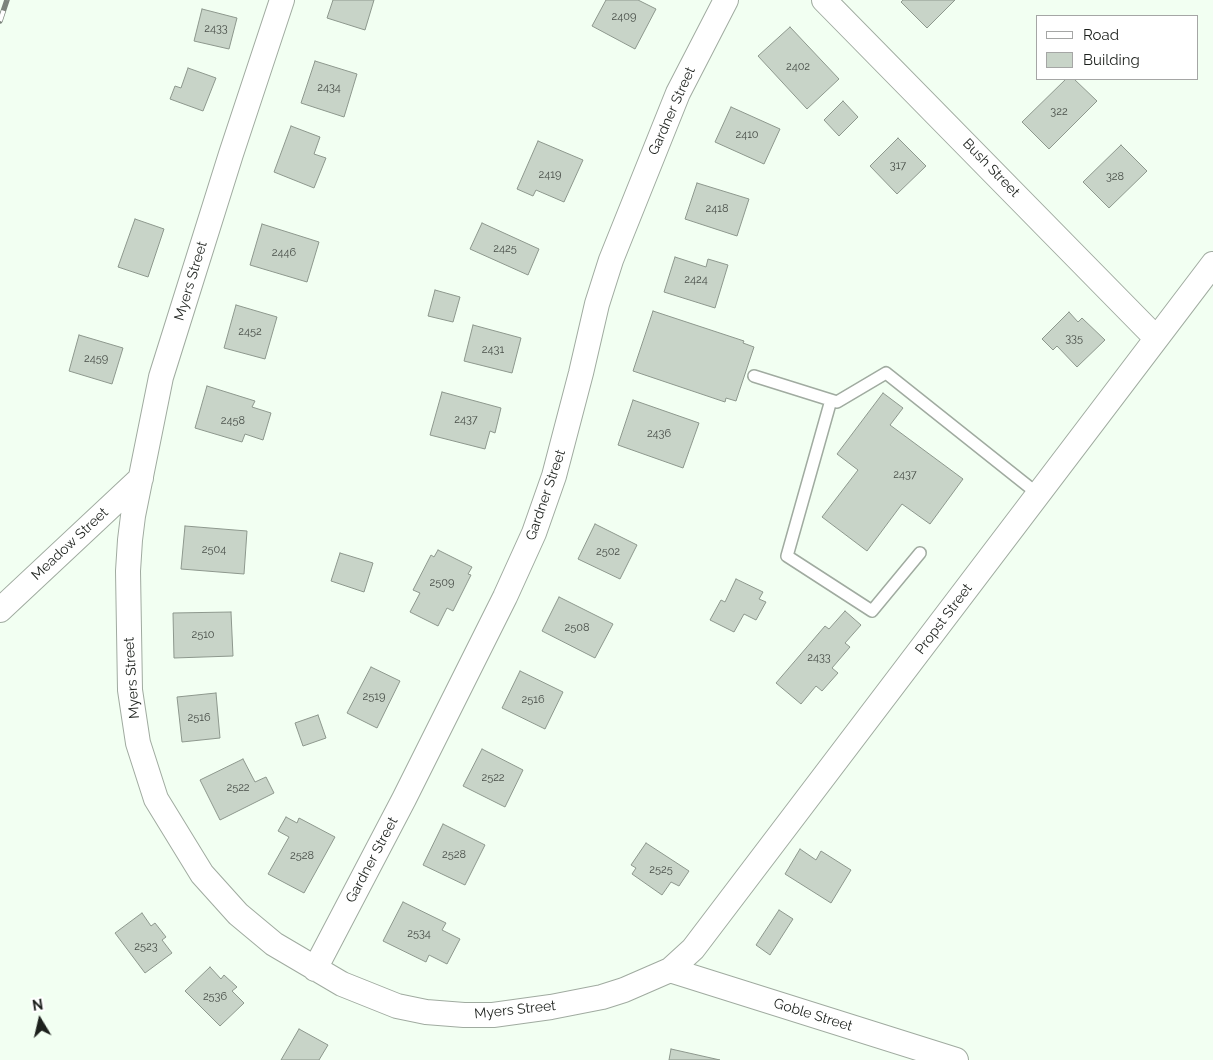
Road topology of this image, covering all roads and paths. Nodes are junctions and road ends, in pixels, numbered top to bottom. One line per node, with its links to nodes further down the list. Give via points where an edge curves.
1 (282, 0): 8 (street, Myers Street, via 161,377)
2 (726, 0): 12 (street, Gardner Street, via 678,93 610,260 554,476 534,533 418,773)
3 (824, 0): 5 (street, Bush Street)
4 (1213, 264): 5 (street, Propst Street)
5 (1156, 338): 9 (street, Propst Street)
6 (754, 376): 7 (lane)
7 (830, 400): 9 (lane, via 837,402 886,374); 10 (lane, via 787,556 872,611)
8 (141, 478): 11 (street, Meadow Street); 12 (street, Myers Street, via 132,524 128,571 130,690 138,743 156,799 202,874 238,914 274,944)
9 (1038, 494): 13 (street, Propst Street, via 693,949)
10 (920, 553)
11 (0, 610)
12 (315, 969): 13 (street, Myers Street, via 342,984 397,1006 464,1015 493,1015 602,997)
13 (670, 970): 14 (street, Goble Street)
14 (956, 1060)

